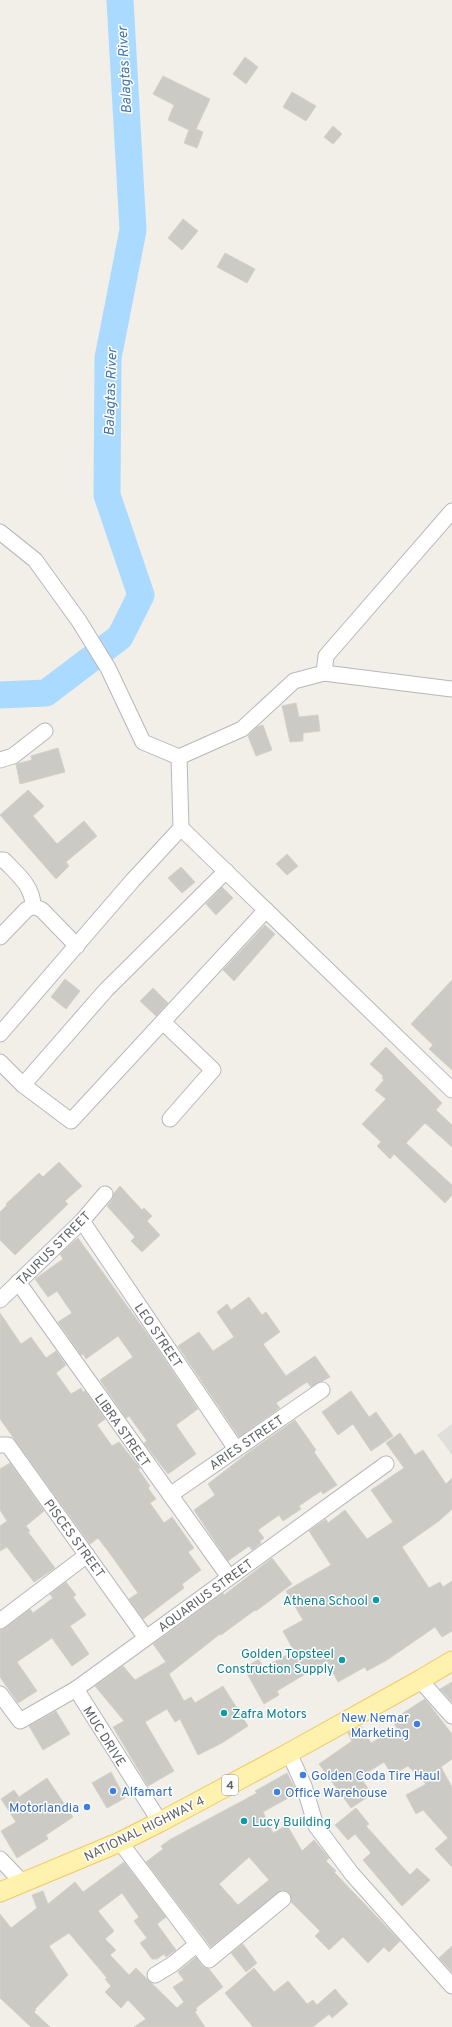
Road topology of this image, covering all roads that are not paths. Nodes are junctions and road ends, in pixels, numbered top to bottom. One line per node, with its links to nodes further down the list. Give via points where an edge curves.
1 (452, 511): 3 (street, via 326,656)
2 (0, 532): 6 (street, via 35,560 79,621 108,668 143,742)
3 (324, 673): 4 (street); 6 (street, via 294,681 242,728)
4 (452, 689)
5 (45, 731): 7 (street, via 13,756)
6 (179, 757): 8 (street)
7 (0, 760)
8 (181, 828): 10 (street); 14 (street)
9 (0, 860): 11 (street, via 4,860 30,888)
10 (226, 872): 12 (street); 18 (street, via 106,990)
11 (33, 906): 13 (street); 14 (street, via 42,910)
12 (266, 910): 15 (street); 19 (street)
13 (0, 937)
14 (77, 946): 16 (street)
15 (163, 1022): 18 (street, via 71,1121); 20 (street, via 213,1070)
16 (2, 1027)
17 (0, 1062): 18 (street)
18 (23, 1085)
19 (452, 1090)
20 (170, 1119)
21 (105, 1194): 22 (street, TAURUS STREET)
22 (82, 1221): 23 (street, TAURUS STREET); 27 (street, LEO STREET)
23 (18, 1282): 24 (street, TAURUS STREET); 29 (street, LIBRA STREET)
24 (0, 1300)
25 (322, 1390): 27 (street, ARIES STREET)
26 (0, 1445): 30 (street, PISCES STREET, via 8,1445)
27 (236, 1449): 29 (street, ARIES STREET)
28 (386, 1464): 31 (street, AQUARIUS STREET)
29 (170, 1495): 31 (street, LIBRA STREET)
30 (87, 1555): 32 (street); 33 (street, PISCES STREET)
31 (229, 1577): 33 (street, AQUARIUS STREET)
32 (0, 1621)
33 (146, 1638): 36 (street, AQUARIUS STREET)
34 (452, 1661): 35 (main road, NATIONAL HIGHWAY 4 / 4)
35 (420, 1680): 38 (street); 39 (main road, NATIONAL HIGHWAY 4 / 4)
36 (76, 1689): 37 (street, AQUARIUS STREET, via 20,1721); 40 (street, MUC DRIVE)
37 (0, 1694)
38 (452, 1716)
39 (289, 1753): 40 (main road, NATIONAL HIGHWAY 4 / 4); 48 (street, via 304,1786 316,1826 352,1874)
40 (160, 1822): 41 (main road, NATIONAL HIGHWAY 4 / 4)
41 (120, 1842): 43 (main road, NATIONAL HIGHWAY 4 / 4); 46 (street)
42 (0, 1859): 43 (street)
43 (23, 1883): 44 (main road, NATIONAL HIGHWAY 4 / 4)
44 (0, 1892)
45 (283, 1899): 46 (street, via 210,1960)
46 (196, 1945): 47 (street)
47 (155, 1975)
48 (452, 1986)

